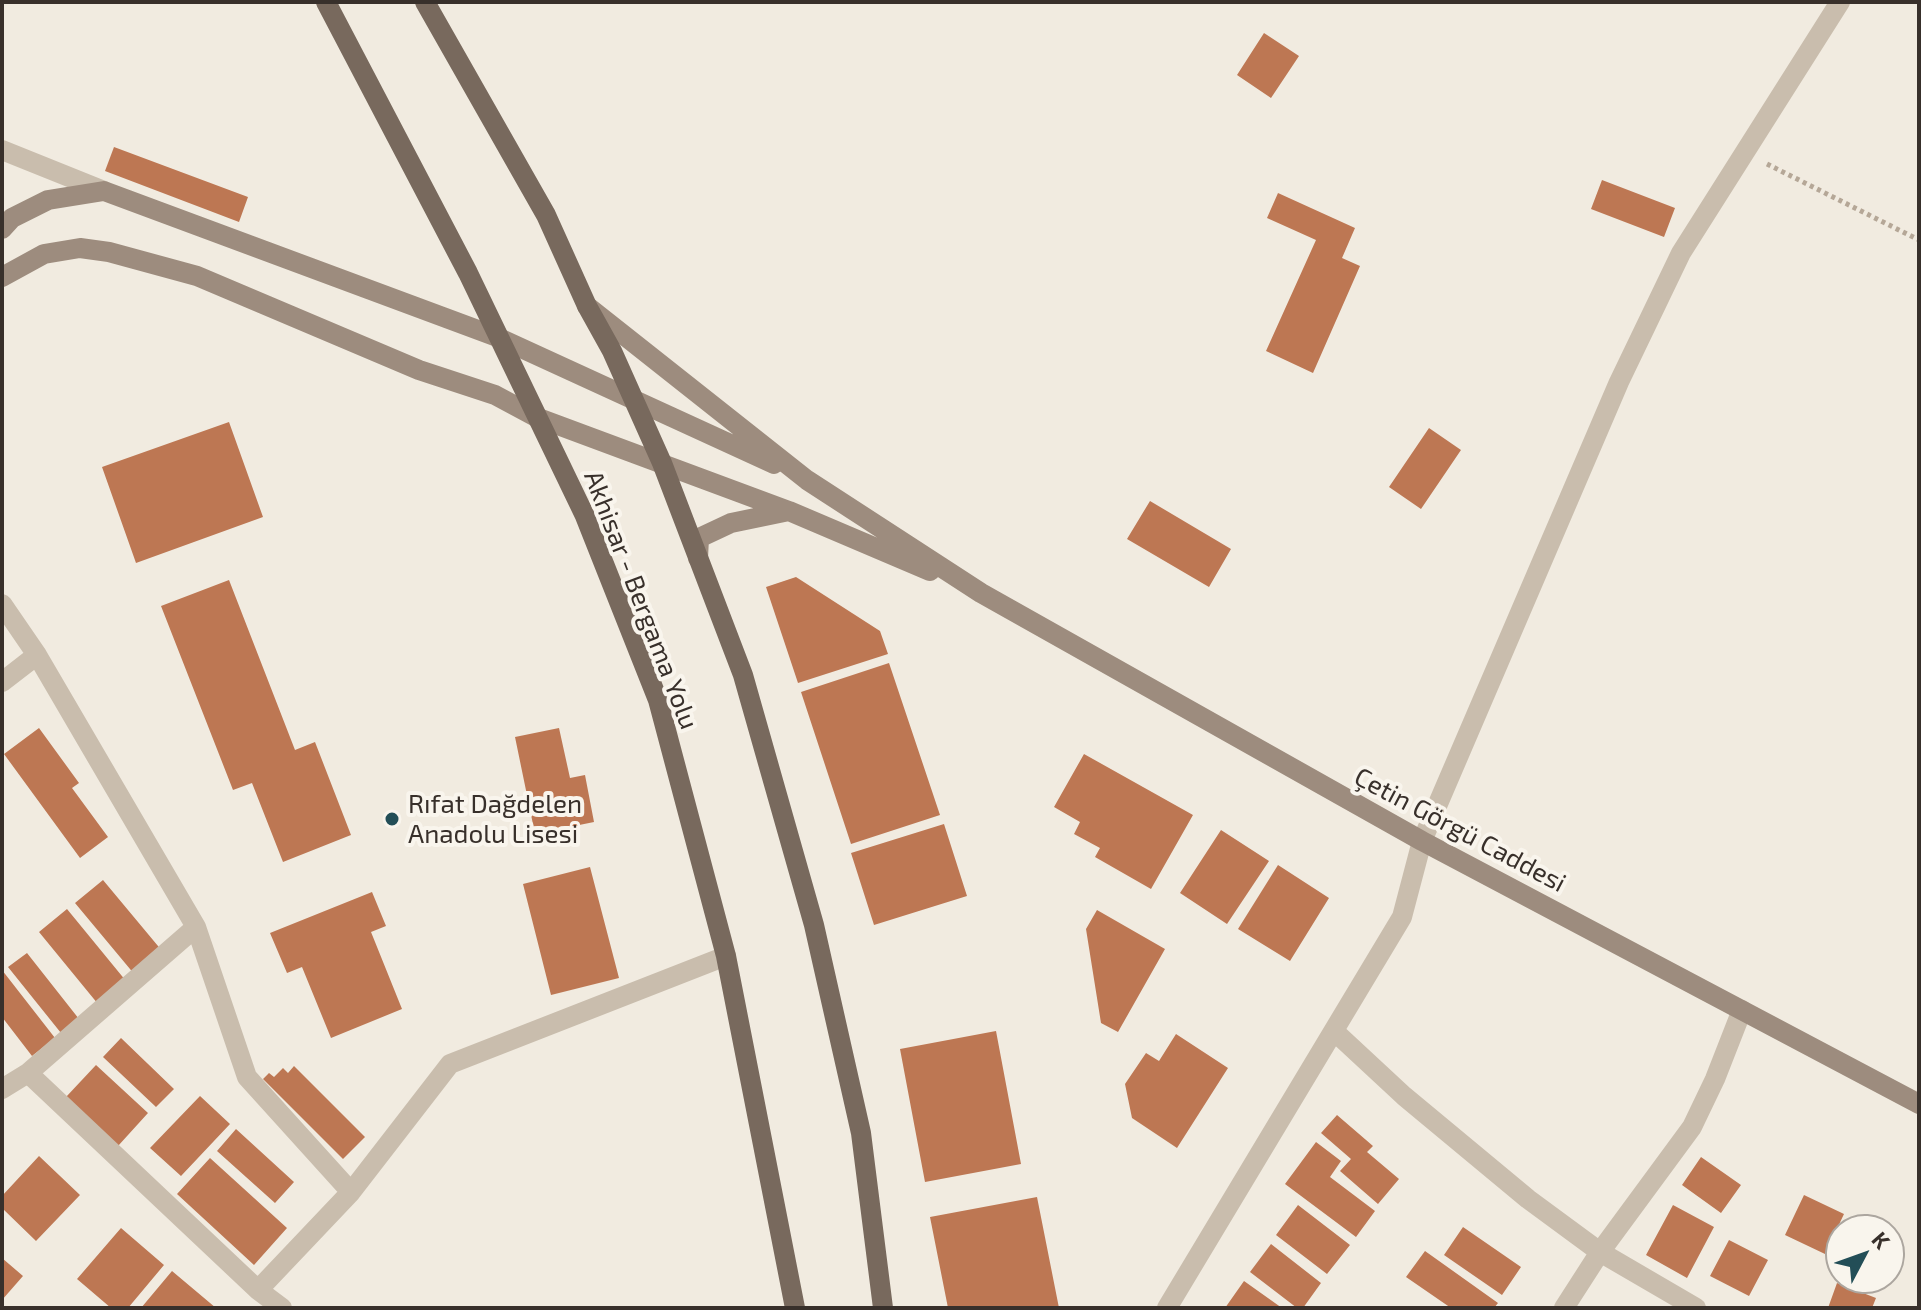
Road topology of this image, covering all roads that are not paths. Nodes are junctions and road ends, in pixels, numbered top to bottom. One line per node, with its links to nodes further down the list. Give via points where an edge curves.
1 (326, 2): 9 (main road, Akhisar - Bergama Yolu)
2 (425, 2): 8 (main road, via 546,215)
3 (1840, 2): 20 (street, via 1681,253 1619,382)
4 (2, 150): 5 (street)
5 (104, 191): 6 (main road, via 48,200); 9 (main road)
6 (2, 229)
7 (2, 277): 11 (main road, via 44,254 80,248 109,252 197,276 419,370 495,395)
8 (587, 306): 10 (main road); 13 (main road)
9 (497, 337): 10 (main road); 11 (main road, Akhisar - Bergama Yolu)
10 (633, 398): 12 (main road); 13 (main road)
11 (536, 417): 12 (main road); 22 (main road, Akhisar - Bergama Yolu, via 585,516 658,700)
12 (662, 463): 14 (main road); 15 (main road)
13 (807, 480): 16 (main road)
14 (789, 511): 15 (main road, via 731,523 699,538); 16 (main road)
15 (698, 558): 33 (main road, via 743,675 814,925 861,1133)
16 (981, 593): 20 (main road, Çetin Görgü Caddesi)
17 (2, 604): 18 (street)
18 (37, 655): 19 (street); 21 (street)
19 (2, 682)
20 (1422, 841): 23 (main road, Çetin Görgü Caddesi); 24 (street, via 1402,917)
21 (196, 927): 25 (street); 28 (street, via 247,1077)
22 (726, 956): 28 (street, via 450,1064); 32 (main road, Akhisar - Bergama Yolu)
23 (1742, 1010): 27 (main road, Çetin Görgü Caddesi); 29 (street, via 1692,1127)
24 (1334, 1031): 29 (street, via 1404,1096); 34 (street)
25 (28, 1073): 26 (street); 30 (street)
26 (2, 1089)
27 (1919, 1104)
28 (351, 1192): 30 (street)
29 (1600, 1252): 35 (street); 36 (street)
30 (258, 1290): 31 (street)
31 (282, 1308)
32 (795, 1308)
33 (883, 1308)
34 (1167, 1308)
35 (1564, 1308)
36 (1696, 1308)

